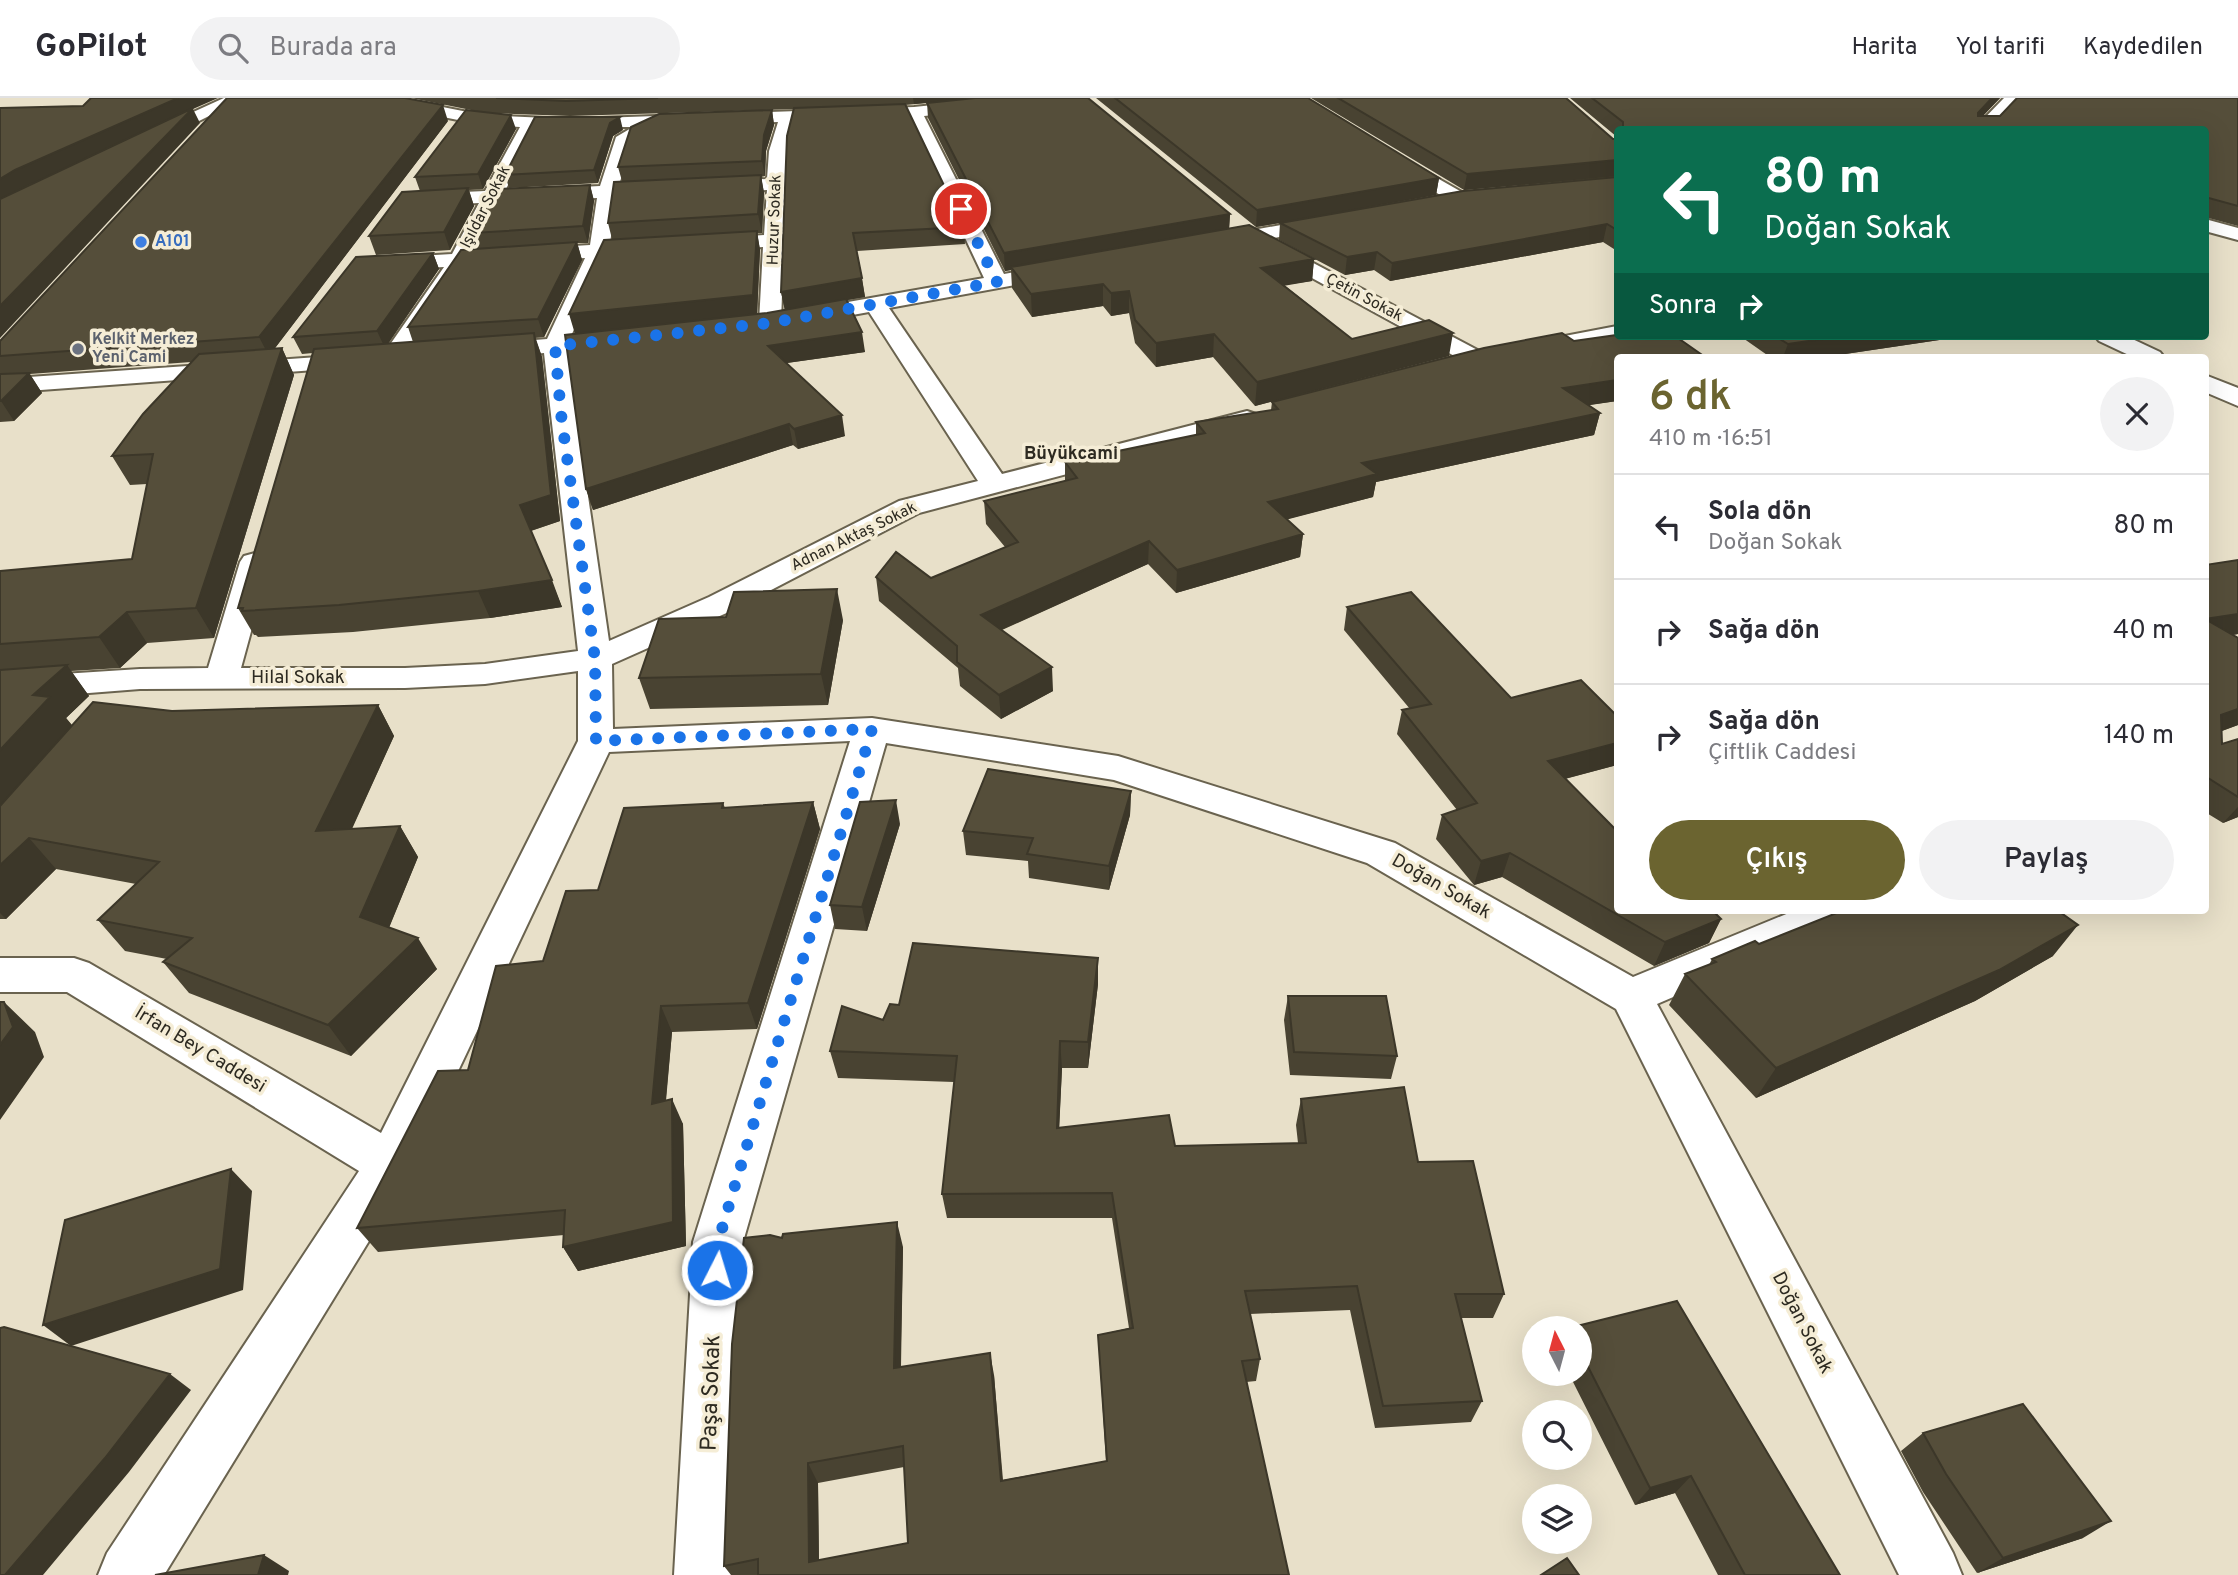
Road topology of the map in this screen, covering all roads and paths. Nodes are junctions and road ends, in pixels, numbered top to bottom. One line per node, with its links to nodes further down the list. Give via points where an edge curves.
1 (373, 98): 9 (street)
2 (719, 98): 11 (street, via 714,109)
3 (1049, 98): 7 (street)
4 (235, 99): 15 (street)
5 (1987, 100): 6 (street)
6 (2010, 101): 13 (street)
7 (974, 102): 8 (street)
8 (914, 112): 10 (street); 33 (street)
9 (465, 117): 12 (street); 14 (street)
10 (787, 118): 11 (street); 18 (street, Huzur Sokak)
11 (657, 121): 12 (street); 19 (street, via 625,137)
12 (530, 124): 20 (street, Işıldar Sokak)
13 (1985, 126)
14 (449, 135)
15 (134, 146)
16 (1377, 148): 21 (street, via 1466,198)
17 (418, 179): 20 (street, via 402,201)
18 (776, 184): 19 (street); 27 (street, Huzur Sokak)
19 (607, 192): 20 (street); 29 (street)
20 (489, 198): 30 (street, Işıldar Sokak)
21 (1434, 204)
22 (1355, 218): 26 (street)
23 (1229, 219): 26 (street, Çetin Sokak)
24 (2209, 226): 25 (street)
25 (2238, 234)
26 (1250, 236): 28 (street); 45 (street, Çetin Sokak)
27 (775, 240): 29 (street); 35 (street, Huzur Sokak)
28 (1197, 246)
29 (599, 251): 30 (street); 40 (street)
30 (459, 260): 31 (street); 44 (street, Işıldar Sokak)
31 (368, 265)
32 (1077, 267): 33 (street)
33 (997, 282): 34 (street)
34 (875, 304): 35 (street); 51 (street)
35 (770, 323): 36 (street)
36 (743, 326)
37 (1614, 334): 45 (street)
38 (635, 337): 40 (street)
39 (2116, 340): 42 (street)
40 (555, 346): 41 (street); 53 (street)
41 (460, 353)
42 (2146, 354)
43 (419, 357): 44 (street)
44 (392, 359): 48 (street)
45 (1477, 359): 46 (street)
46 (1437, 370)
47 (2209, 384): 49 (street)
48 (0, 386)
49 (2238, 398)
50 (1277, 411): 51 (street, Adnan Aktaş Sokak)
51 (995, 485): 53 (street, Adnan Aktaş Sokak, via 909,507 720,604)
52 (263, 535): 54 (street)
53 (595, 659): 54 (street, Hilal Sokak, via 485,674); 59 (street)
54 (222, 678): 55 (street, Hilal Sokak)
55 (141, 679): 56 (street, Hilal Sokak); 57 (street)
56 (0, 689)
57 (114, 709)
58 (872, 729): 59 (street, Doğan Sokak); 62 (street, Doğan Sokak, via 1118,768 1381,853); 65 (street, Paşa Sokak, via 718,1242)
59 (596, 741): 63 (street)
60 (1827, 914): 62 (street)
61 (0, 975): 63 (street, İrfan Bey Caddesi, via 75,975)
62 (1631, 997): 66 (street, Doğan Sokak)
63 (390, 1164): 64 (street)
64 (129, 1575)
65 (705, 1575)
66 (1931, 1575)

